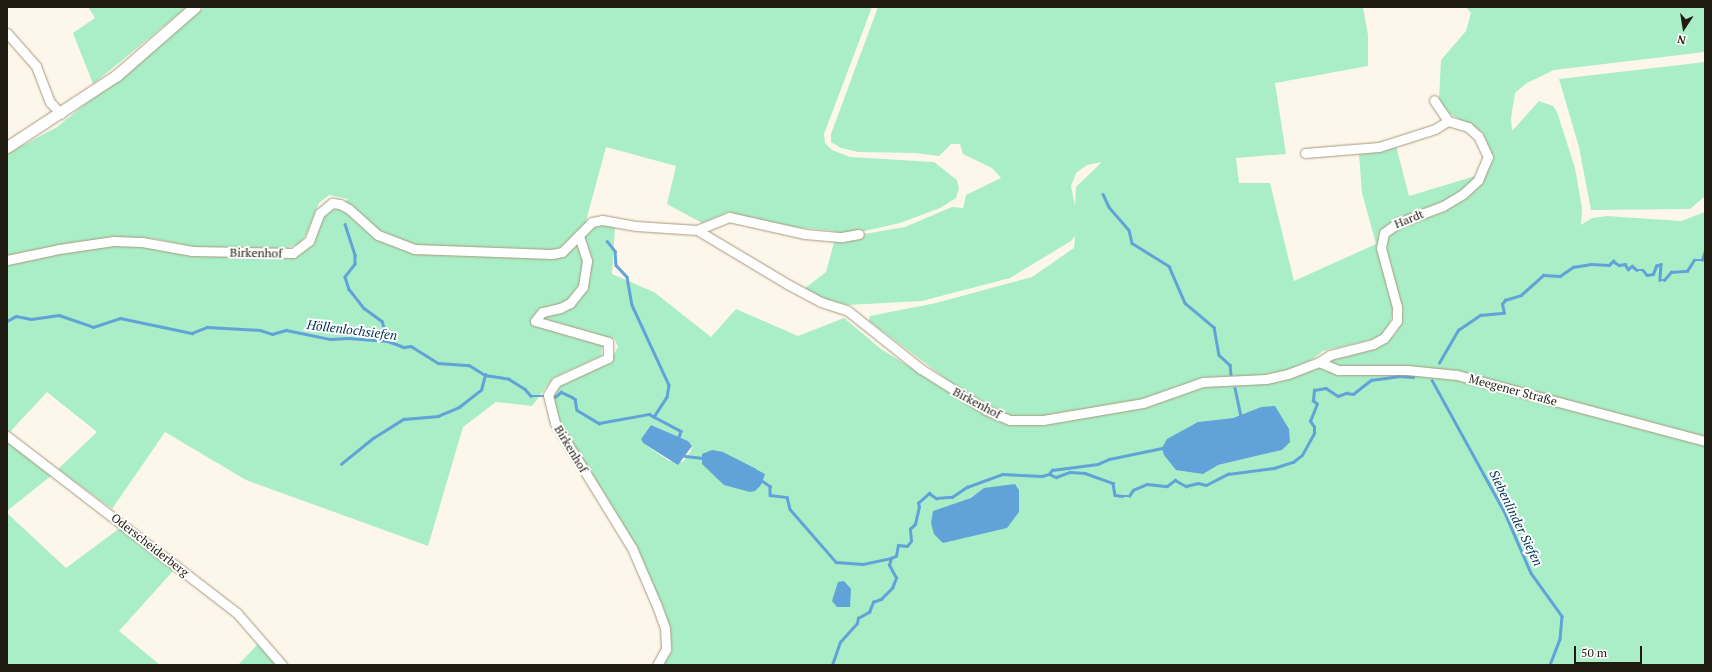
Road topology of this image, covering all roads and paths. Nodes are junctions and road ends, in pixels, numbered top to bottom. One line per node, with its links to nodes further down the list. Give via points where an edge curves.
1 (196, 7): 4 (street, via 116,75)
2 (7, 33): 4 (street, via 36,66 50,102)
3 (1434, 100): 5 (street)
4 (61, 114): 6 (street)
5 (1448, 121): 7 (street, via 1435,129 1379,147); 12 (street, Hardt, via 1468,127 1478,136 1487,150 1485,167 1478,180 1464,194 1443,206 1398,223 1384,233 1381,248 1398,307 1397,321 1392,331 1373,344 1330,355)
6 (7, 147)
7 (1304, 153)
8 (697, 230): 9 (street, Birkenhof, via 729,217 805,234 842,237); 10 (street, Birkenhof, via 636,226 602,220 592,222); 12 (street, Birkenhof, via 789,285 821,302 848,311 954,392 1010,420 1043,420 1143,403 1203,382 1266,379)
9 (859, 234)
10 (579, 236): 11 (street, Birkenhof, via 562,252 552,254 414,249 378,235 349,209 332,203 320,213 309,241 293,253 192,251 142,242 113,241); 16 (street, Birkenhof, via 587,261 583,287 570,303 542,312 535,321 608,342 608,358 556,382 548,394 555,423 632,548 666,628 666,649)
11 (7, 260)
12 (1319, 362): 14 (street, Meegener Straße, via 1338,370 1407,370 1457,375)
13 (7, 436): 15 (street, Oderscheiderberg, via 237,613)
14 (1705, 441)
15 (282, 665)
16 (657, 665)

